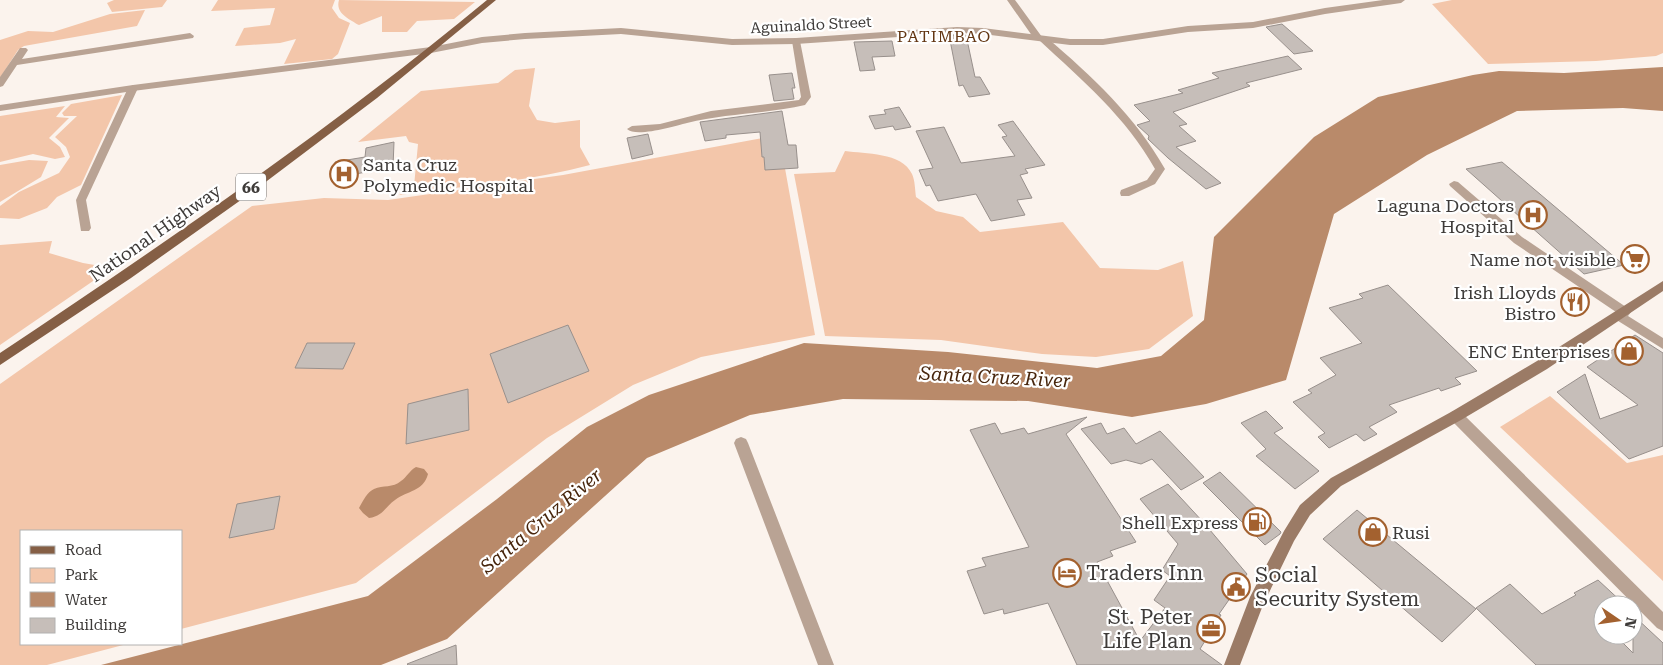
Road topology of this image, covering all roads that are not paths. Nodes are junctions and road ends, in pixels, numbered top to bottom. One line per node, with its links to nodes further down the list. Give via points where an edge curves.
1 (492, 0): 8 (main road, National Highway / 66)
2 (1011, 0): 5 (street)
3 (1401, 0): 5 (street, Aguinaldo Street, via 1253,25 1188,28 1103,42)
4 (190, 36): 9 (street)
5 (1040, 38): 6 (street, Aguinaldo Street, via 957,30); 15 (street, via 1072,63 1116,109 1154,156 1160,169 1151,182)
6 (796, 41): 8 (street, Aguinaldo Street, via 711,41 621,30 516,36); 13 (street, via 806,97 802,103 710,114 660,127)
7 (23, 50): 9 (street)
8 (431, 50): 11 (street, Aguinaldo Street); 20 (main road, National Highway / 66, via 299,152 168,247)
9 (13, 63): 10 (street)
10 (1, 81)
11 (134, 88): 12 (street, Aguinaldo Street); 16 (street, via 81,200)
12 (0, 108)
13 (632, 129)
14 (1454, 184): 18 (street, via 1518,240)
15 (1126, 193)
16 (85, 228)
17 (1663, 285): 18 (main road)
18 (1622, 314): 19 (street); 21 (main road)
19 (1663, 344)
20 (0, 360)
21 (1456, 416): 23 (street); 25 (main road, via 1336,482 1305,510 1256,602)
22 (741, 443): 24 (street)
23 (1663, 623)
24 (826, 665)
25 (1232, 665)

